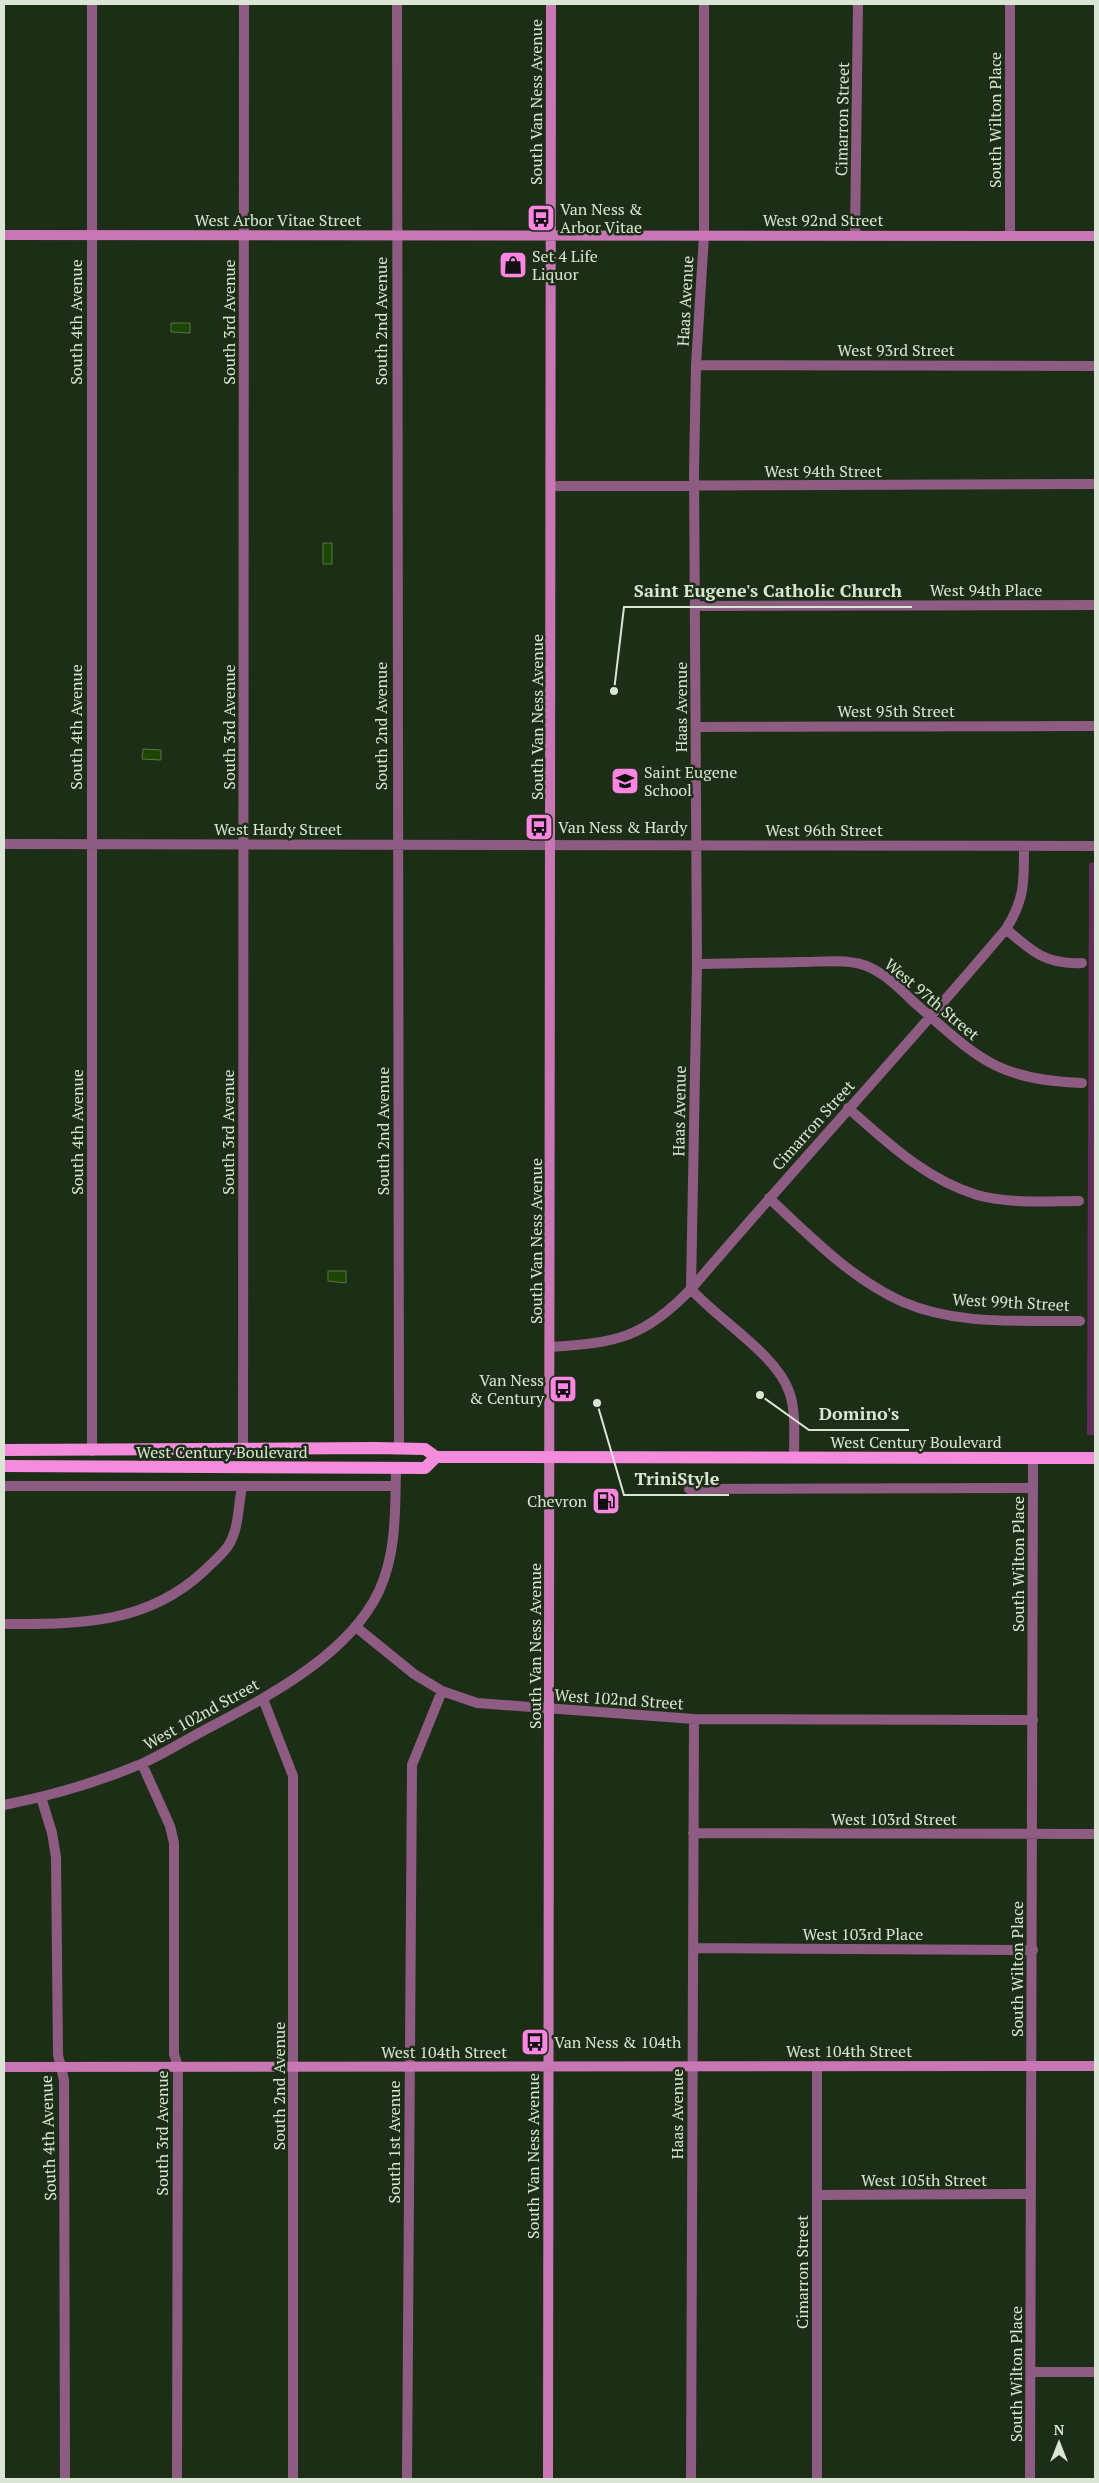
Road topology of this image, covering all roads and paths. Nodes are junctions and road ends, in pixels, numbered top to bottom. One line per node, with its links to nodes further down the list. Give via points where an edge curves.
1 (92, 4): 9 (street, South 4th Avenue)
2 (244, 4): 11 (street, South 3rd Avenue)
3 (397, 4): 12 (street, South 2nd Avenue)
4 (551, 4): 13 (street, South Van Ness Avenue)
5 (704, 4): 14 (street, Haas Avenue)
6 (858, 4): 10 (street, Cimarron Street)
7 (1010, 4): 15 (street, South Wilton Place)
8 (4, 234): 9 (street, West Arbor Vitae Street)
9 (92, 234): 11 (street, West Arbor Vitae Street); 26 (street, South 4th Avenue)
10 (855, 234): 14 (street, West 92nd Street); 15 (street, West 92nd Street)
11 (244, 235): 12 (street, West Arbor Vitae Street); 28 (street, South 3rd Avenue)
12 (396, 235): 13 (street, West Arbor Vitae Street); 29 (street, South 2nd Avenue)
13 (552, 235): 14 (street, West 92nd Street); 20 (street, South Van Ness Avenue)
14 (704, 235): 17 (street, Haas Avenue)
15 (1010, 236): 16 (street, West 92nd Street)
16 (1095, 236)
17 (696, 365): 18 (street, West 93rd Street); 21 (street, Haas Avenue)
18 (1095, 366)
19 (1095, 484): 21 (street, West 94th Street)
20 (551, 486): 21 (street, West 94th Street); 31 (street, South Van Ness Avenue)
21 (694, 486): 23 (street, Haas Avenue)
22 (1095, 605): 23 (street, West 94th Place)
23 (696, 606): 24 (street, Haas Avenue)
24 (696, 726): 25 (street, West 95th Street); 30 (street, Haas Avenue)
25 (1095, 726)
26 (91, 843): 27 (street, West Hardy Street); 28 (street, West Hardy Street); 48 (street, South 4th Avenue)
27 (4, 844)
28 (244, 844): 29 (street, West Hardy Street); 47 (street, South 3rd Avenue)
29 (396, 844): 31 (street, West Hardy Street); 45 (street, South 2nd Avenue)
30 (697, 844): 31 (street, West 96th Street); 33 (street, West 96th Street); 36 (street, Haas Avenue)
31 (552, 845): 44 (street, South Van Ness Avenue)
32 (1095, 846): 33 (street, West 96th Street)
33 (1024, 847): 34 (street, Cimarron Street, via 1022,897)
34 (1006, 929): 35 (street, via 1040,956 1053,961); 37 (street, Cimarron Street)
35 (1082, 963)
36 (697, 964): 37 (street, West 97th Street, via 853,963 871,967); 42 (street, Haas Avenue)
37 (932, 1018): 38 (street, West 97th Street, via 963,1046 1006,1072 1032,1079); 39 (street, Cimarron Street)
38 (1082, 1083)
39 (848, 1108): 40 (street, Cimarron Street); 41 (street, via 926,1172 977,1195 1002,1199)
40 (769, 1198): 42 (street, Cimarron Street); 43 (street, West 99th Street, via 852,1272 905,1303 961,1317)
41 (1079, 1201)
42 (691, 1289): 44 (street, Cimarron Street, via 670,1310 632,1334 607,1342); 51 (street, via 766,1358 784,1382 791,1396)
43 (1080, 1321)
44 (550, 1347): 50 (street, South Van Ness Avenue)
45 (399, 1449): 47 (main road, West Century Boulevard); 49 (main road, West Century Boulevard, via 425,1449)
46 (4, 1450): 48 (main road, West Century Boulevard)
47 (243, 1450): 48 (main road, West Century Boulevard)
48 (92, 1451)
49 (436, 1458): 50 (main road, West Century Boulevard); 55 (main road, West Century Boulevard, via 425,1468)
50 (550, 1458): 51 (main road, West Century Boulevard); 65 (street, South Van Ness Avenue)
51 (794, 1458): 52 (main road, West Century Boulevard)
52 (1033, 1458): 53 (main road, West Century Boulevard); 59 (street, South Wilton Place)
53 (1095, 1458)
54 (4, 1466): 55 (main road, West Century Boulevard)
55 (396, 1468): 57 (street)
56 (4, 1486): 58 (street)
57 (395, 1486): 58 (street); 62 (street, via 393,1547 380,1590)
58 (242, 1487): 61 (street, via 235,1530 228,1546 176,1593 112,1619 80,1623)
59 (1033, 1488): 60 (street); 67 (street, South Wilton Place)
60 (689, 1489)
61 (4, 1624)
62 (356, 1627): 63 (street, West 102nd Street, via 414,1674); 64 (street, West 102nd Street, via 315,1664)
63 (442, 1691): 65 (street, West 102nd Street, via 477,1704); 85 (street, South 1st Avenue, via 412,1765)
64 (263, 1698): 68 (street, West 102nd Street); 77 (street, South 2nd Avenue, via 293,1776)
65 (550, 1709): 66 (street, West 102nd Street); 78 (street, South Van Ness Avenue)
66 (694, 1719): 67 (street, West 102nd Street); 71 (street, Haas Avenue)
67 (1032, 1720): 72 (street, South Wilton Place)
68 (142, 1764): 69 (street, West 102nd Street); 84 (street, South 3rd Avenue, via 170,1826 174,1844 174,2054)
69 (41, 1798): 70 (street, West 102nd Street); 83 (street, South 4th Avenue, via 56,1858 58,2055)
70 (4, 1805)
71 (693, 1833): 72 (street, West 103rd Street); 74 (street, Haas Avenue)
72 (1032, 1834): 73 (street, West 103rd Street); 75 (street, South Wilton Place)
73 (1095, 1834)
74 (693, 1948): 75 (street, West 103rd Place); 79 (street, Haas Avenue)
75 (1033, 1950): 76 (street, South Wilton Place)
76 (1032, 2065): 80 (street, West 104th Street); 81 (street, West 104th Street); 86 (street, South Wilton Place)
77 (294, 2066): 84 (street, West 104th Street); 85 (street, West 104th Street); 92 (street, South 2nd Avenue)
78 (548, 2066): 79 (street, West 104th Street); 85 (street, West 104th Street); 94 (street, South Van Ness Avenue)
79 (692, 2066): 80 (street, West 104th Street); 95 (street, Haas Avenue)
80 (817, 2066): 87 (street, Cimarron Street)
81 (1095, 2066)
82 (4, 2067): 83 (street, West 104th Street)
83 (61, 2067): 84 (street, West 104th Street); 90 (street, South 4th Avenue, via 64,2080)
84 (178, 2067): 91 (street, South 3rd Avenue)
85 (410, 2067): 93 (street, South 1st Avenue)
86 (1031, 2194): 87 (street, West 105th Street); 88 (street, South Wilton Place)
87 (817, 2195): 96 (street, Cimarron Street)
88 (1030, 2372): 89 (street); 97 (street, South Wilton Place)
89 (1095, 2372)
90 (64, 2479)
91 (178, 2479)
92 (293, 2479)
93 (407, 2479)
94 (548, 2479)
95 (691, 2479)
96 (816, 2479)
97 (1030, 2479)

